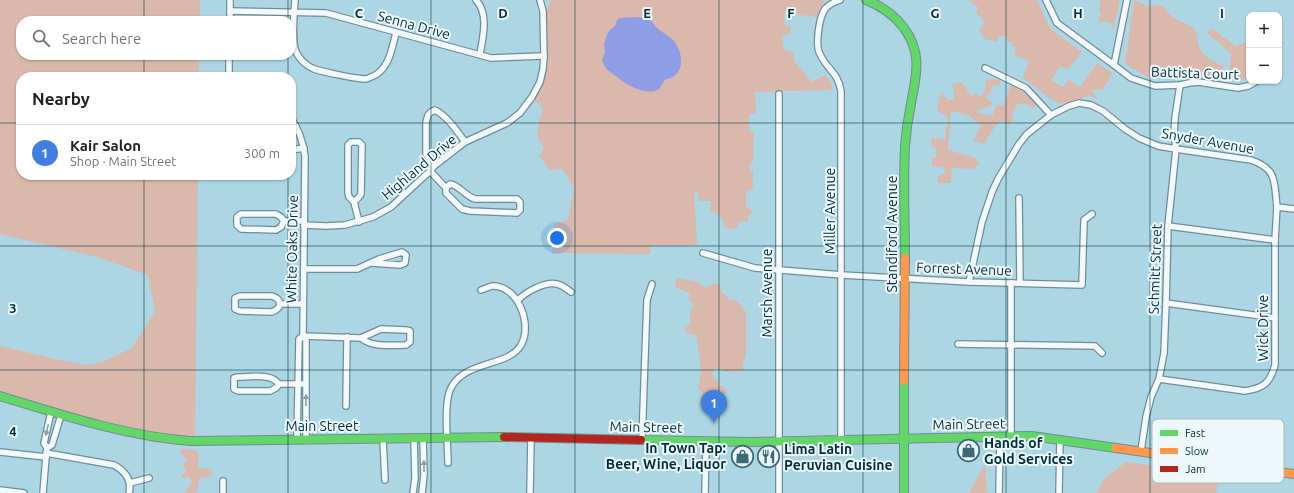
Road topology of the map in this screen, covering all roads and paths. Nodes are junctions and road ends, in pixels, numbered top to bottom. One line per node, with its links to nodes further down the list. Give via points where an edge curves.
1 (230, 0): 9 (street)
2 (295, 0): 10 (street)
3 (476, 0): 15 (street, via 482,9 484,23)
4 (540, 0): 16 (street, Highland Drive, via 543,11)
5 (840, 0): 47 (street, Miller Avenue, via 833,2 824,11 817,42 819,54 837,77 841,91)
6 (866, 0): 48 (main road, Standiford Avenue, via 881,6 898,20 912,43 917,63 905,145)
7 (1046, 0): 18 (street, Battista Court, via 1057,23)
8 (1127, 0): 18 (street)
9 (230, 11): 10 (street, Senna Drive); 11 (street)
10 (294, 13): 12 (street); 13 (street, Senna Drive, via 326,13)
11 (230, 16)
12 (294, 16)
13 (396, 33): 14 (street, via 383,69 367,79 313,68 301,60); 15 (street, Senna Drive)
14 (296, 51)
15 (480, 54): 16 (street, Senna Drive, via 491,58)
16 (544, 56): 26 (street, Highland Drive, via 540,82 520,113 507,123)
17 (229, 60): 20 (street)
18 (1114, 65): 22 (street, Battista Court, via 1130,78 1155,86)
19 (985, 68): 24 (street, via 1026,88)
20 (229, 72)
21 (1252, 84): 22 (street, Battista Court, via 1238,88 1198,82)
22 (1180, 85): 29 (street, Schmitt Street, via 1174,133)
23 (779, 94): 46 (street, Marsh Avenue)
24 (1052, 115): 29 (street, Snyder Avenue, via 1079,103 1091,105 1139,138 1158,146); 49 (street, Snyder Avenue, via 1019,144 992,192 982,222)
25 (296, 125): 27 (street, White Oaks Drive)
26 (465, 142): 30 (street, Highland Drive); 30 (street, via 440,113 435,110 431,112 426,118 425,147 426,154)
27 (304, 148): 28 (street); 40 (street, White Oaks Drive)
28 (296, 149)
29 (1176, 149): 35 (street, Snyder Avenue, via 1252,160 1262,164 1274,179); 41 (street, Schmitt Street)
30 (434, 166): 31 (street, Highland Drive)
31 (430, 171): 32 (street); 39 (street, Highland Drive, via 391,208)
32 (446, 188): 32 (street, via 446,193 462,209 517,213 520,210 520,202 517,199 475,199 455,184 450,184)
33 (1019, 198): 51 (street)
34 (354, 202): 34 (street, via 361,194 362,145 359,142 351,142 348,145 348,193); 39 (street)
35 (1277, 207): 36 (street); 42 (street, Wick Drive)
36 (1294, 209)
37 (1092, 214): 51 (street, Forrest Avenue, via 1084,220 1082,285)
38 (284, 221): 38 (street, via 276,214 241,214 237,218 237,225 241,229 276,230); 40 (street, Highland Drive)
39 (358, 222): 40 (street, Highland Drive, via 326,226)
40 (304, 223): 45 (street, White Oaks Drive)
41 (1168, 226): 42 (street); 56 (street, Schmitt Street)
42 (1275, 240): 59 (street, Wick Drive)
43 (703, 253): 46 (street, Forrest Avenue, via 755,268)
44 (372, 263): 44 (street, via 402,252 406,254 405,263 400,266); 45 (street, via 357,269)
45 (304, 269): 58 (street, White Oaks Drive)
46 (780, 270): 47 (street, Forrest Avenue); 87 (street, Marsh Avenue)
47 (842, 275): 48 (street, Forrest Avenue); 85 (street, Miller Avenue)
48 (904, 279): 49 (street, Forrest Avenue); 82 (main road, Standiford Avenue)
49 (969, 282): 50 (street, Forrest Avenue)
50 (1011, 283): 51 (street, Forrest Avenue); 64 (street)
51 (1020, 283)
52 (652, 284): 84 (street, via 647,300)
53 (481, 290): 55 (street, via 493,286 505,289)
54 (571, 292): 55 (street, via 558,284 548,283 525,293)
55 (518, 300): 78 (street, via 524,316 525,334 522,345 512,355 469,371 455,380 447,398)
56 (1166, 303): 59 (street); 66 (street, Schmitt Street, via 1164,353)
57 (280, 304): 57 (street, via 280,307 272,312 240,311 235,309 235,298 272,296 277,298); 58 (street)
58 (303, 304): 60 (street, White Oaks Drive)
59 (1275, 318): 66 (street, Wick Drive, via 1275,365 1272,377 1264,385 1245,391)
60 (303, 336): 61 (street); 68 (street, White Oaks Drive, via 299,339); 69 (street, White Oaks Drive, via 306,340)
61 (346, 337): 62 (street); 71 (street)
62 (361, 338): 62 (street, via 374,344 406,345 410,342 410,331 382,329)
63 (958, 344): 64 (street)
64 (1010, 345): 65 (street, via 1095,346); 74 (street)
65 (1102, 354)
66 (1158, 379): 88 (street, Schmitt Street, via 1146,417)
67 (280, 384): 67 (street, via 270,391 238,391 234,388 234,378 269,377 276,379); 68 (street)
68 (298, 384): 69 (street); 80 (street, White Oaks Drive)
69 (306, 384): 80 (street, White Oaks Drive, one-way to 69)
70 (0, 396): 72 (main road, Main Street)
71 (346, 406)
72 (51, 412): 73 (main road, Main Street); 90 (street, one-way to 90, via 44,443)
73 (61, 415): 80 (main road, Main Street, via 154,437 190,441); 90 (street, via 52,445)
74 (1011, 436): 75 (main road, Main Street); 83 (main road, Main Street)
75 (1000, 437): 82 (main road, Main Street); 110 (street)
76 (414, 438): 77 (main road, Main Street); 81 (main road, Main Street); 105 (street)
77 (423, 438): 78 (main road, Main Street); 106 (street, one-way to 77)
78 (448, 438): 79 (main road, Main Street); 92 (street)
79 (531, 438): 84 (main road, Main Street); 100 (street)
80 (301, 439): 81 (main road, Main Street)
81 (384, 439): 96 (street)
82 (904, 439): 85 (main road, Main Street); 109 (main road, Standiford Avenue)
83 (1060, 439): 88 (main road, Main Street); 111 (street)
84 (642, 440): 86 (main road, Main Street)
85 (841, 440): 87 (main road, Main Street)
86 (706, 441): 87 (main road, Main Street); 107 (street)
87 (779, 441): 108 (street, Marsh Avenue)
88 (1141, 451): 91 (main road, Main Street)
89 (0, 452): 90 (street)
90 (46, 453): 98 (street, via 114,465 123,471); 102 (street)
91 (1152, 453)
92 (448, 463)
93 (1284, 472): 94 (main road, Main Street)
94 (1294, 474)
95 (149, 478): 98 (street)
96 (385, 480)
97 (223, 481): 104 (street)
98 (130, 483): 103 (street)
99 (4, 491): 101 (street)
100 (529, 492)
101 (24, 493)
102 (43, 493)
103 (129, 493)
104 (223, 493)
105 (413, 493)
106 (422, 493)
107 (705, 493)
108 (779, 493)
109 (904, 493)
110 (999, 493)
111 (1059, 493)

